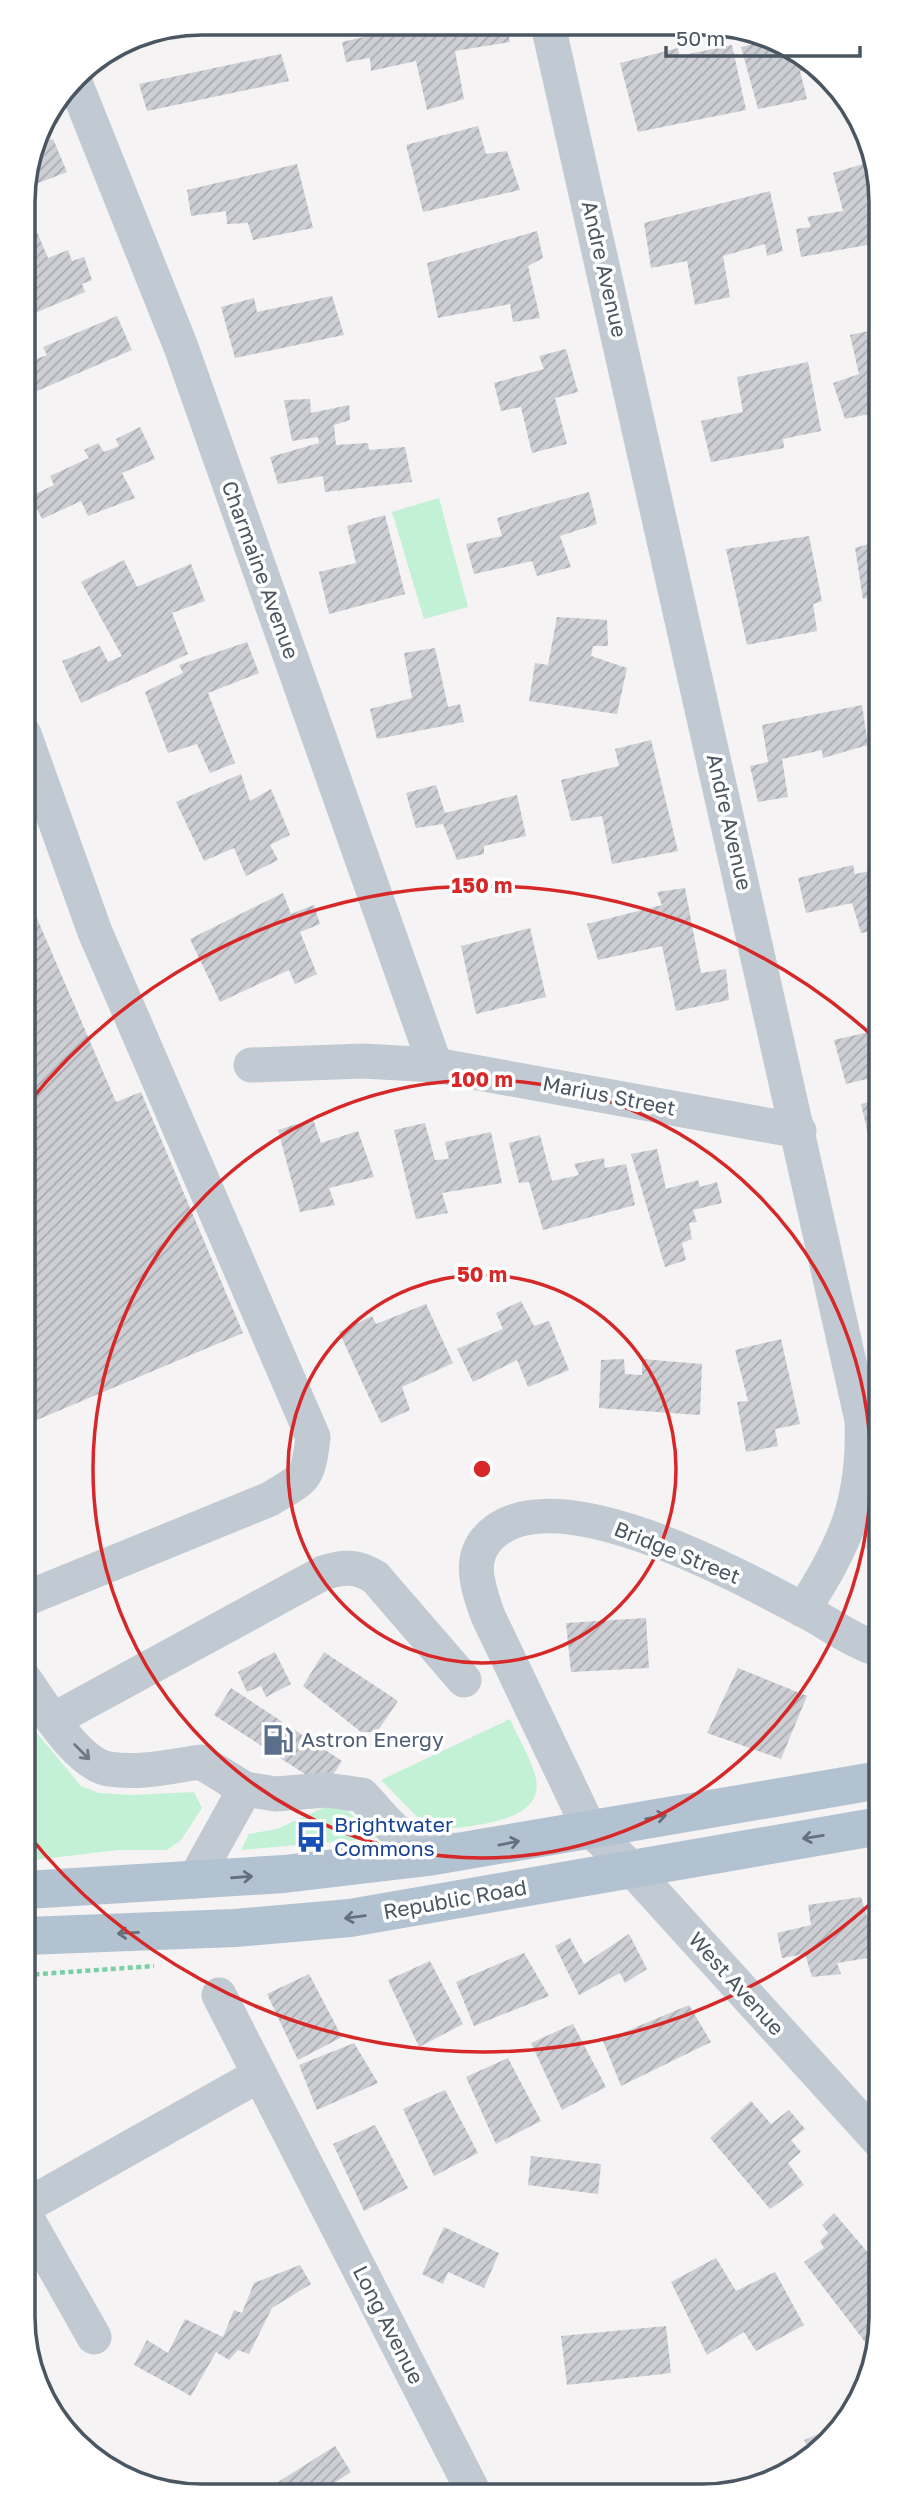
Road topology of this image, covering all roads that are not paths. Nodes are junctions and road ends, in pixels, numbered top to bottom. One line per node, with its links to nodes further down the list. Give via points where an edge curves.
1 (550, 35): 6 (street, Andre Avenue)
2 (78, 90): 5 (street, Charmaine Avenue, via 181,347)
3 (35, 765): 7 (street, via 95,932 313,1437 304,1478 270,1499)
4 (251, 1065): 5 (street, Marius Street, via 363,1061)
5 (435, 1065): 6 (street, Marius Street)
6 (799, 1131): 8 (street, Andre Avenue, via 862,1420 863,1458 850,1522 823,1580)
7 (35, 1595)
8 (803, 1610): 9 (street, Bridge Street); 15 (street, Bridge Street, via 714,1564 610,1525 562,1517 528,1518 505,1524 484,1540 476,1563 478,1588)
9 (869, 1644)
10 (464, 1680): 12 (street, via 375,1577 360,1568 338,1568)
11 (35, 1694): 12 (street)
12 (53, 1720): 14 (street, one-way to 14, via 87,1759 107,1769 144,1771 201,1762)
13 (869, 1778): 15 (main road, one-way to 13)
14 (245, 1789): 17 (street, via 362,1795 403,1838 419,1847); 19 (street)
15 (589, 1828): 17 (main road, one-way to 15); 18 (street, West Avenue)
16 (869, 1828): 18 (main road, Republic Road, one-way to 18)
17 (466, 1851): 19 (main road, one-way to 17)
18 (631, 1868): 21 (main road, Republic Road, one-way to 21, via 350,1918); 24 (street, West Avenue)
19 (194, 1881): 20 (main road)
20 (35, 1890)
21 (35, 1936)
22 (219, 1995): 23 (street, Long Avenue)
23 (259, 2075): 25 (street); 28 (street, Long Avenue)
24 (869, 2130)
25 (35, 2201)
26 (35, 2233): 27 (street)
27 (94, 2337)
28 (469, 2484)

